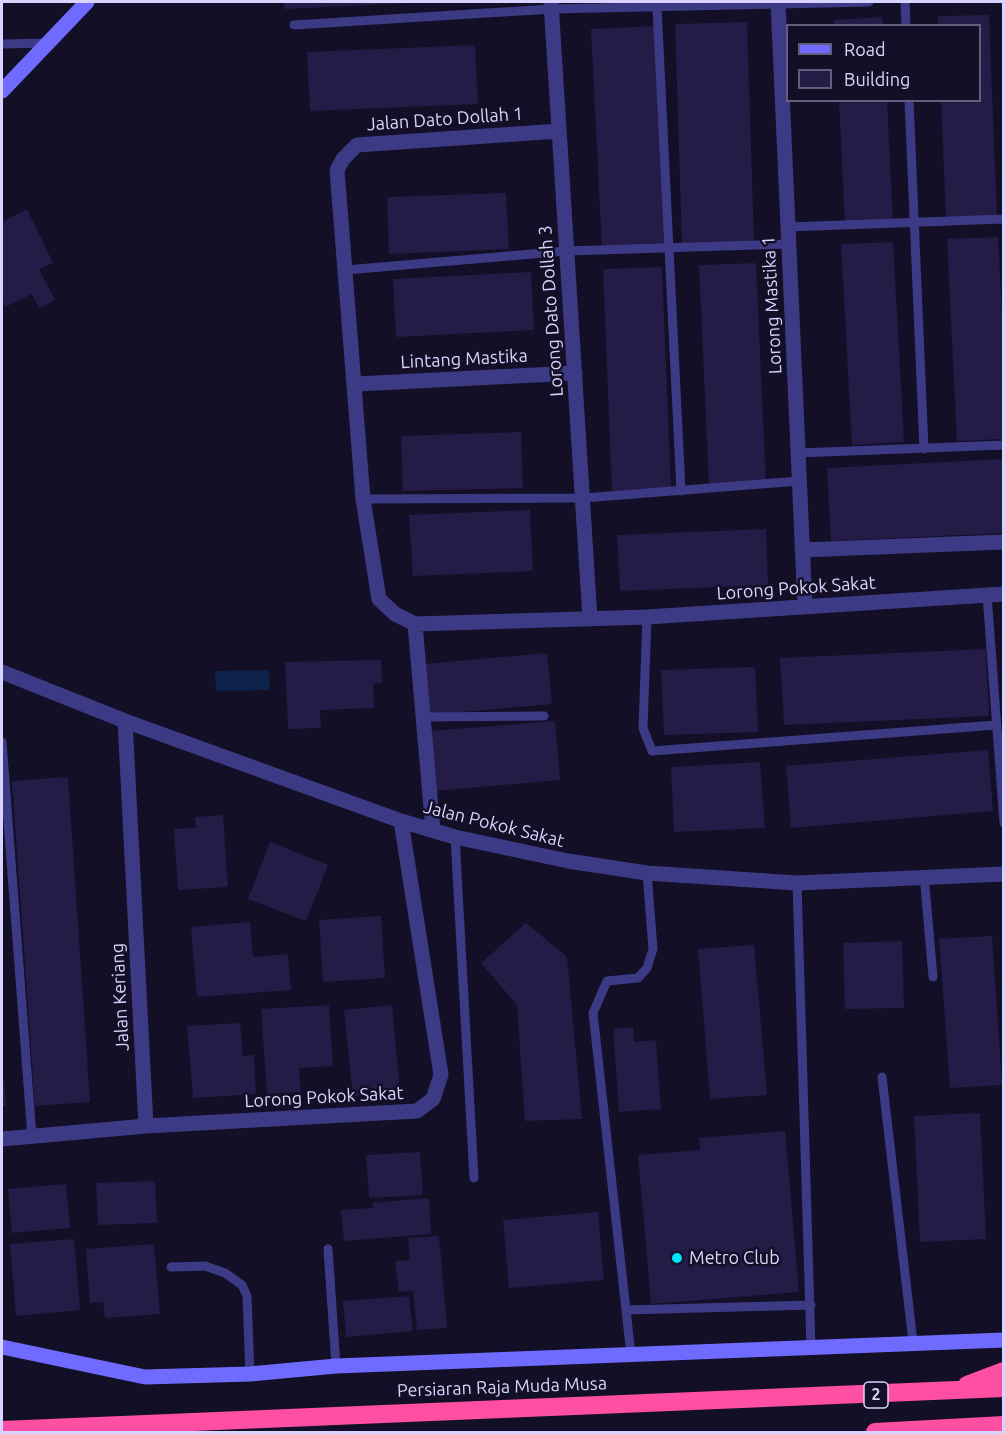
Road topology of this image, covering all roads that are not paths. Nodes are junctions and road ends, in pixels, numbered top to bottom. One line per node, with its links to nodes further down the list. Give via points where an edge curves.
1 (87, 2): 9 (street)
2 (870, 2): 4 (lane)
3 (904, 2): 7 (lane)
4 (778, 3): 6 (lane); 16 (street, Lorong Mastika 1)
5 (551, 5): 6 (lane); 8 (lane); 13 (street, Lorong Dato Dollah 3)
6 (657, 7): 18 (lane)
7 (906, 24)
8 (294, 25)
9 (50, 43): 10 (lane); 11 (street)
10 (2, 44)
11 (2, 91)
12 (909, 102): 15 (lane)
13 (559, 131): 19 (street, Lorong Dato Dollah 3); 20 (street, Jalan Dato Dollah 1, via 357,145 337,170)
14 (1004, 219): 15 (lane)
15 (914, 223): 16 (lane); 24 (lane)
16 (788, 227): 17 (street, Lorong Mastika 1)
17 (789, 244): 18 (lane); 25 (street, Lorong Mastika 1)
18 (669, 248): 19 (lane); 27 (lane)
19 (567, 251): 20 (lane); 21 (street, Lorong Dato Dollah 3)
20 (346, 270): 22 (street, Jalan Dato Dollah 1)
21 (575, 373): 22 (street, Lintang Mastika); 28 (street, Lorong Dato Dollah 3)
22 (356, 384): 29 (street, Jalan Dato Dollah 1)
23 (1004, 445): 24 (lane)
24 (924, 449): 25 (lane)
25 (798, 453): 26 (street, Lorong Mastika 1)
26 (799, 481): 27 (lane); 31 (street, Lorong Mastika 1)
27 (681, 490): 28 (lane)
28 (583, 498): 29 (lane); 36 (street, Lorong Dato Dollah 3)
29 (363, 499): 37 (street, Jalan Dato Dollah 1, via 379,599 394,614)
30 (1004, 542): 31 (street)
31 (802, 550): 34 (street, Lorong Mastika 1)
32 (1004, 594): 33 (street, Lorong Pokok Sakat)
33 (987, 595): 34 (street, Lorong Pokok Sakat); 39 (lane)
34 (805, 606): 35 (street, Lorong Pokok Sakat)
35 (647, 616): 36 (street, Lorong Pokok Sakat); 43 (lane, via 643,728 652,751)
36 (590, 619): 37 (street, Lorong Pokok Sakat)
37 (415, 624): 41 (street)
38 (2, 672): 42 (street, Jalan Pokok Sakat)
39 (999, 710): 43 (lane)
40 (544, 716): 41 (lane)
41 (424, 717): 47 (street)
42 (125, 722): 45 (street, Jalan Pokok Sakat); 55 (street, Jalan Keriang)
43 (996, 725): 46 (lane)
44 (2, 742): 56 (lane)
45 (401, 821): 47 (street, Jalan Pokok Sakat); 55 (street, Lorong Pokok Sakat, via 441,1075 433,1099 417,1111)
46 (1004, 823)
47 (433, 830): 48 (street, Jalan Pokok Sakat)
48 (455, 837): 49 (street, Jalan Pokok Sakat); 58 (lane)
49 (647, 873): 52 (street, Jalan Pokok Sakat); 62 (lane, via 653,949 647,968 638,978 607,981 593,1013)
50 (1004, 874): 51 (street, Jalan Pokok Sakat)
51 (924, 876): 52 (street, Jalan Pokok Sakat); 53 (lane)
52 (797, 883): 61 (lane)
53 (933, 977)
54 (882, 1077): 64 (lane)
55 (146, 1126): 56 (street)
56 (32, 1137): 57 (street)
57 (2, 1139)
58 (474, 1178)
59 (328, 1249): 68 (lane)
60 (171, 1267): 70 (lane, via 205,1266 242,1285 247,1296)
61 (811, 1305): 62 (lane); 66 (lane)
62 (626, 1310): 67 (lane)
63 (1004, 1340): 64 (street)
64 (913, 1342): 66 (street)
65 (2, 1347): 70 (street, via 145,1377)
66 (811, 1348): 67 (street)
67 (631, 1356): 68 (street)
68 (336, 1366): 70 (street)
69 (1004, 1371): 72 (highway)
70 (250, 1374)
71 (1004, 1388): 72 (highway, Persiaran Raja Muda Musa / 2)
72 (949, 1392): 74 (highway, Persiaran Raja Muda Musa / 2)
73 (1004, 1425): 75 (highway, 2)
74 (2, 1430)
75 (875, 1432)

